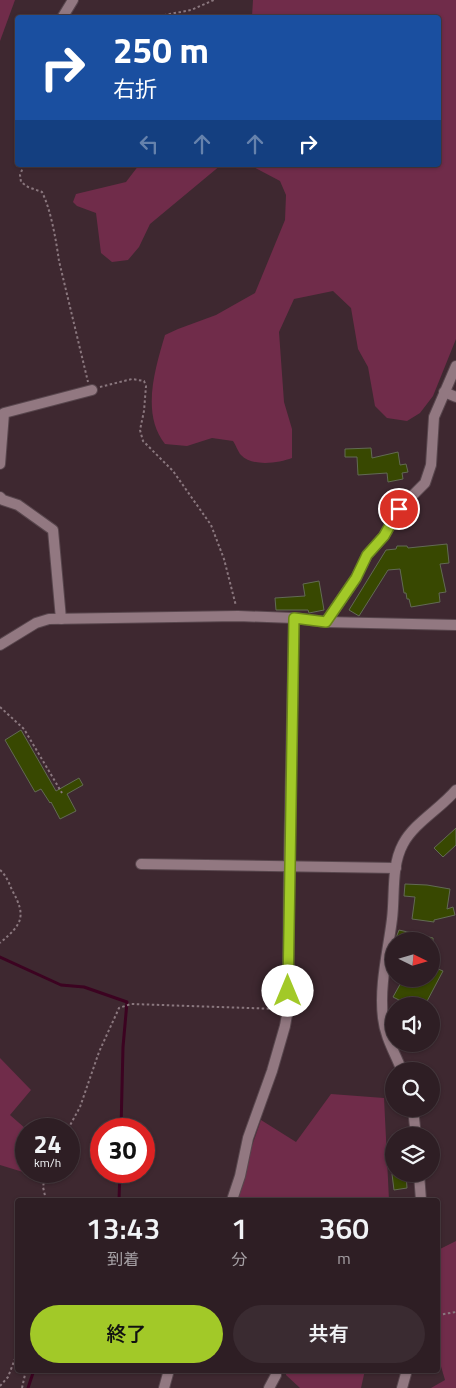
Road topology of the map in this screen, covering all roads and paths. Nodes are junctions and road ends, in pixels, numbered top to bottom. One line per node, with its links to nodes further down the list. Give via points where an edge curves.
1 (73, 0): 3 (street)
2 (214, 0): 4 (path, via 191,10)
3 (64, 15)
4 (165, 15)
5 (23, 167): 7 (path, via 20,175 22,182 42,192 46,199 83,364)
6 (456, 366): 8 (street)
7 (92, 390): 10 (street, via 4,413); 12 (path, via 132,379 144,381 140,430 143,441 174,471 211,525 224,559)
8 (444, 392): 9 (street); 15 (street, via 434,417 431,465 424,483 399,509)
9 (456, 397)
10 (0, 464)
11 (0, 496): 14 (street, via 2,500 18,504 53,530)
12 (238, 616): 13 (street); 14 (street)
13 (294, 618): 15 (street); 22 (street)
14 (61, 619): 17 (street, via 36,624)
15 (326, 622): 16 (street)
16 (456, 625)
17 (0, 645)
18 (0, 707): 20 (path, via 24,730)
19 (456, 790): 23 (street, via 404,842)
20 (62, 793)
21 (141, 864): 22 (street)
22 (289, 866): 23 (street); 26 (street)
23 (396, 868): 27 (street, via 382,1004 385,1031)
24 (0, 870): 25 (path, via 19,902 22,914 15,930)
25 (0, 943)
26 (288, 1009): 28 (path, via 131,1004 119,1008); 32 (street)
27 (398, 1062)
28 (74, 1118)
29 (420, 1182): 33 (street)
30 (44, 1183): 31 (path)
31 (46, 1198)
32 (233, 1198)
33 (421, 1198)
34 (456, 1312): 35 (path)
35 (440, 1316)
36 (15, 1359): 41 (path, via 8,1377)
37 (25, 1373): 42 (path)
38 (168, 1373): 43 (street)
39 (406, 1373): 45 (street)
40 (276, 1375): 44 (street)
41 (0, 1386)
42 (22, 1388)
43 (164, 1388)
44 (269, 1388)
45 (402, 1388)

